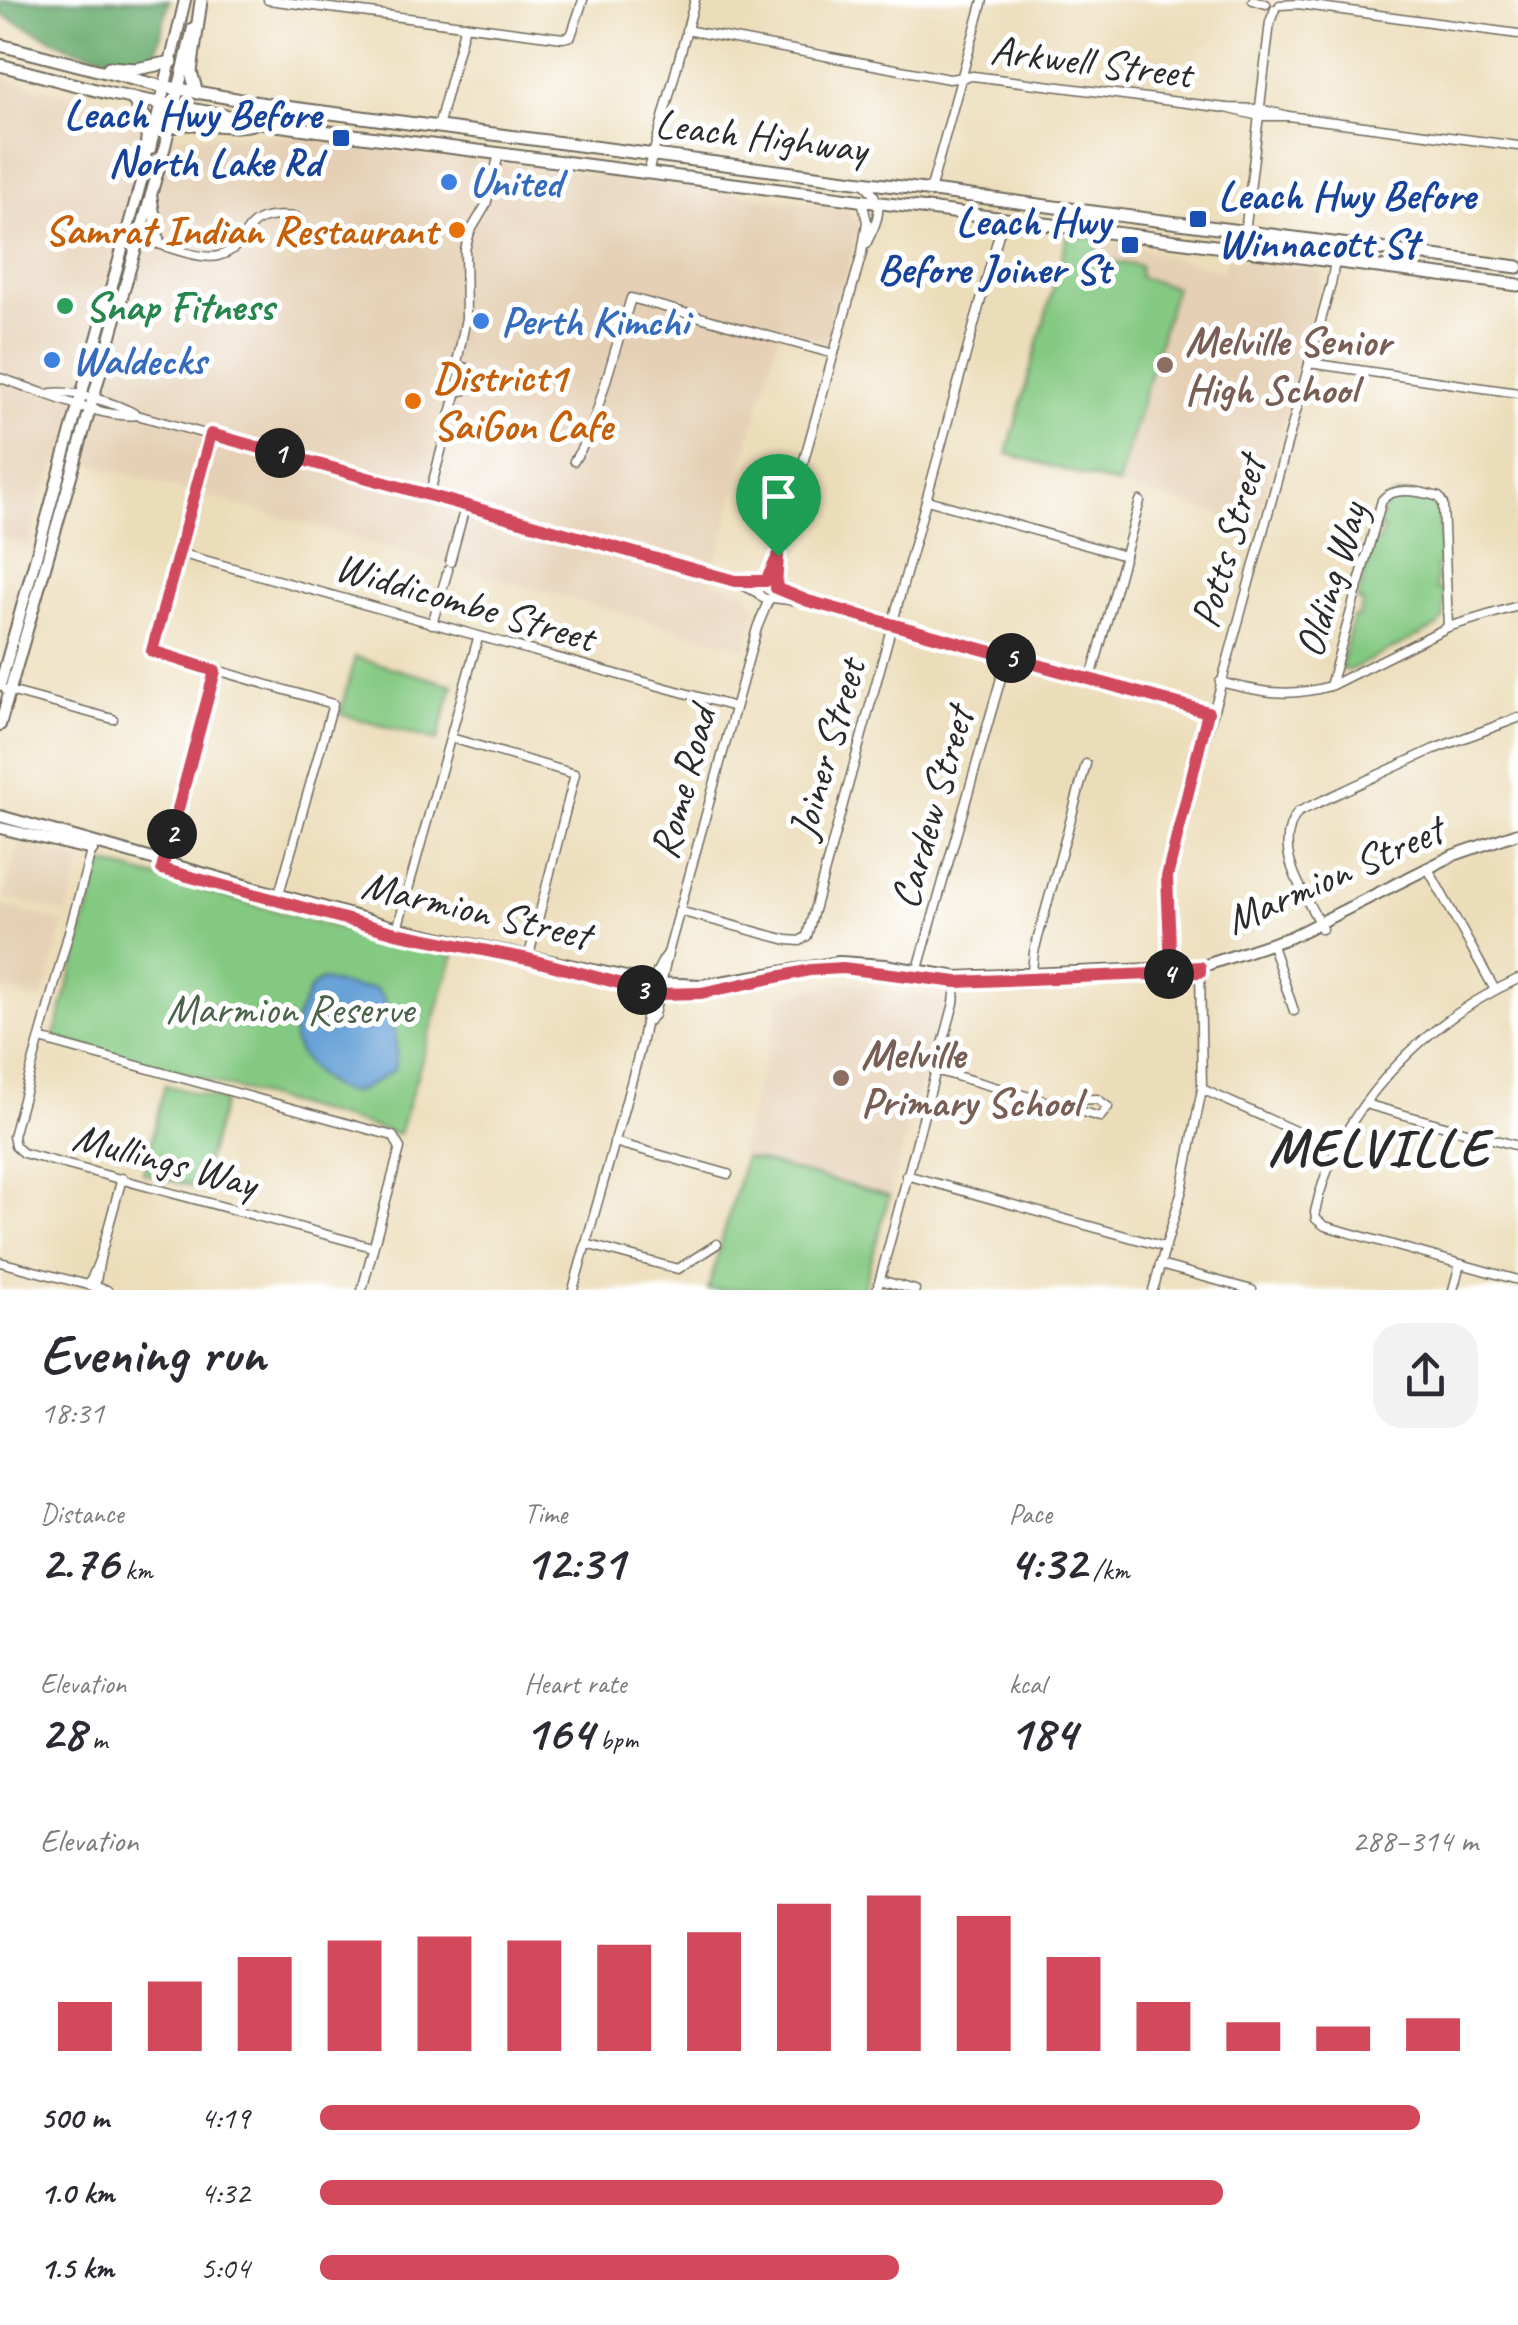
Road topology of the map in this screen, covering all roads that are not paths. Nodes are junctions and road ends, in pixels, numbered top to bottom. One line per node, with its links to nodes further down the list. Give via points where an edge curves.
1 (186, 0): 14 (main road)
2 (201, 0): 17 (main road); 18 (highway, via 191,72)
3 (268, 0): 9 (street)
4 (583, 0): 9 (street, via 571,36 563,38)
5 (695, 0): 10 (street)
6 (984, 0): 16 (street)
7 (1253, 0): 8 (street)
8 (1274, 4): 11 (street); 21 (street)
9 (466, 26): 25 (street)
10 (686, 30): 16 (street, Arkwell Street); 29 (street)
11 (1518, 34)
12 (0, 45): 13 (highway, Leach Highway)
13 (31, 54): 14 (highway, via 117,68); 17 (highway, Leach Highway)
14 (172, 62): 17 (main road)
15 (0, 65): 19 (highway, Leach Highway)
16 (960, 79): 21 (street, Arkwell Street); 33 (street)
17 (173, 88): 18 (highway, Leach Highway); 20 (main road)
18 (197, 93): 22 (highway, Leach Highway)
19 (131, 98): 20 (highway, Leach Highway); 31 (highway, via 149,125)
20 (168, 106): 23 (highway, Leach Highway); 24 (main road); 31 (main road)
21 (1259, 113): 27 (street, Arkwell Street); 39 (street)
22 (371, 118): 25 (highway, Leach Highway); 26 (highway)
23 (258, 122): 24 (highway, via 244,128 206,122); 26 (highway, Leach Highway)
24 (170, 128): 34 (main road)
25 (438, 128): 29 (highway, Leach Highway)
26 (368, 137): 28 (highway, Leach Highway)
27 (1518, 145)
28 (499, 154): 30 (highway, Leach Highway); 50 (street, via 486,206 465,250 466,318)
29 (652, 154): 30 (street); 32 (highway, Leach Highway)
30 (648, 173): 35 (highway, Leach Highway)
31 (142, 177): 40 (main road)
32 (862, 182): 33 (highway, Leach Highway); 36 (street)
33 (930, 191): 39 (highway, Leach Highway)
34 (151, 194): 40 (main road); 41 (main road)
35 (862, 200): 36 (highway, Leach Highway); 44 (street, Rome Road)
36 (879, 203): 38 (highway, Leach Highway); 44 (street, Rome Road)
37 (296, 217): 41 (street, via 269,214 216,256)
38 (1003, 219): 43 (highway, Leach Highway); 58 (street, Joiner Street)
39 (1246, 231): 42 (highway, Leach Highway); 43 (street)
40 (133, 236): 41 (street); 54 (main road)
41 (160, 244)
42 (1338, 244): 45 (street, Potts Street); 46 (highway, Leach Highway)
43 (1243, 250): 45 (highway, Leach Highway)
44 (862, 252): 48 (street, Rome Road)
45 (1335, 262): 47 (highway, Leach Highway); 49 (street, Potts Street)
46 (1518, 267)
47 (1518, 285)
48 (834, 354): 56 (street, via 631,298 590,434); 63 (street, Rome Road)
49 (1308, 363): 53 (street); 72 (street, Potts Street)
50 (456, 368): 52 (street, via 448,380); 52 (street, via 473,377 468,390)
51 (0, 378): 54 (street, via 60,400)
52 (457, 391): 57 (street)
53 (1518, 393)
54 (86, 402): 55 (street); 74 (main road)
55 (211, 434): 57 (street); 61 (street)
56 (574, 461)
57 (429, 496): 60 (street)
58 (927, 500): 62 (street); 66 (street, Joiner Street)
59 (1140, 500): 62 (street)
60 (465, 507): 63 (street); 65 (street)
61 (178, 553): 65 (street, Widdicombe Street); 70 (street, via 152,651)
62 (1125, 556): 71 (street)
63 (767, 590): 66 (street); 75 (street, Rome Road)
64 (1518, 606): 67 (street)
65 (432, 624): 68 (street, Widdicombe Street)
66 (894, 624): 69 (street); 89 (street, Joiner Street, via 806,936 787,940)
67 (1448, 627): 73 (street); 73 (street, Olding Way, via 1443,504 1432,495 1386,493)
68 (478, 638): 75 (street, Widdicombe Street); 80 (street)
69 (1007, 657): 71 (street); 96 (street, Cardew Street)
70 (215, 671): 86 (street); 88 (street, via 333,704)
71 (1091, 678): 76 (street)
72 (1220, 682): 73 (street, via 1274,694); 76 (street, Potts Street)
73 (1330, 686)
74 (3, 688): 78 (street); 79 (main road)
75 (735, 707): 89 (street, Rome Road)
76 (1211, 712): 95 (street, Potts Street, via 1167,877)
77 (1518, 718): 90 (street, via 1298,812 1285,848)
78 (113, 719)
79 (0, 725)
80 (451, 738): 91 (street); 93 (street, via 576,774)
81 (1086, 764): 97 (street)
82 (0, 816): 85 (main road, Marmion Street)
83 (0, 828): 85 (main road, Marmion Street)
84 (1518, 836): 87 (main road, Marmion Street)
85 (93, 847): 86 (main road, Marmion Street); 103 (street, Mullings Way)
86 (163, 866): 88 (main road, Marmion Street)
87 (1429, 870): 90 (main road, Marmion Street); 101 (street)
88 (278, 898): 91 (main road, Marmion Street)
89 (679, 911): 100 (street, Rome Road)
90 (1321, 926): 92 (main road, Marmion Street)
91 (397, 931): 93 (main road, Marmion Street)
92 (1273, 948): 94 (main road, Marmion Street); 102 (street)
93 (528, 957): 100 (main road, Marmion Street)
94 (1200, 970): 95 (main road, Marmion Street); 105 (street)
95 (1171, 971): 97 (main road, Marmion Street)
96 (917, 974): 98 (main road, Marmion Street); 100 (main road, Marmion Street, via 840,962)
97 (1031, 978): 98 (main road, Marmion Street)
98 (957, 979): 104 (street)
99 (1518, 980): 101 (street)
100 (657, 988): 108 (street, Rome Road)
101 (1495, 990): 107 (street, via 1435,1028)
102 (1294, 1011)
103 (40, 1038): 113 (street, Mullings Way, via 14,1146); 116 (street, via 393,1136 400,1148)
104 (935, 1070): 106 (street); 112 (street)
105 (1202, 1089): 110 (street); 117 (street)
106 (1049, 1100): 106 (street, via 1097,1099 1108,1107 1100,1117)
107 (1365, 1104): 109 (street); 110 (street)
108 (614, 1142): 111 (street); 114 (street, Rome Road)
109 (1518, 1146)
110 (1337, 1150): 119 (street, via 1316,1219)
111 (728, 1174)
112 (906, 1175): 117 (street); 122 (street)
113 (122, 1178): 116 (street, Mullings Way); 123 (street)
114 (586, 1244): 115 (street, via 678,1269); 126 (street, Rome Road)
115 (718, 1244)
116 (372, 1247): 125 (street)
117 (1165, 1247): 120 (street)
118 (0, 1262): 123 (street)
119 (1460, 1264): 121 (street); 130 (street)
120 (1160, 1266): 128 (street); 129 (street)
121 (1518, 1280)
122 (878, 1285): 127 (street)
123 (92, 1286): 124 (street)
124 (106, 1290)
125 (362, 1290)
126 (572, 1290)
127 (914, 1290)
128 (1154, 1290)
129 (1252, 1290)
130 (1453, 1290)

